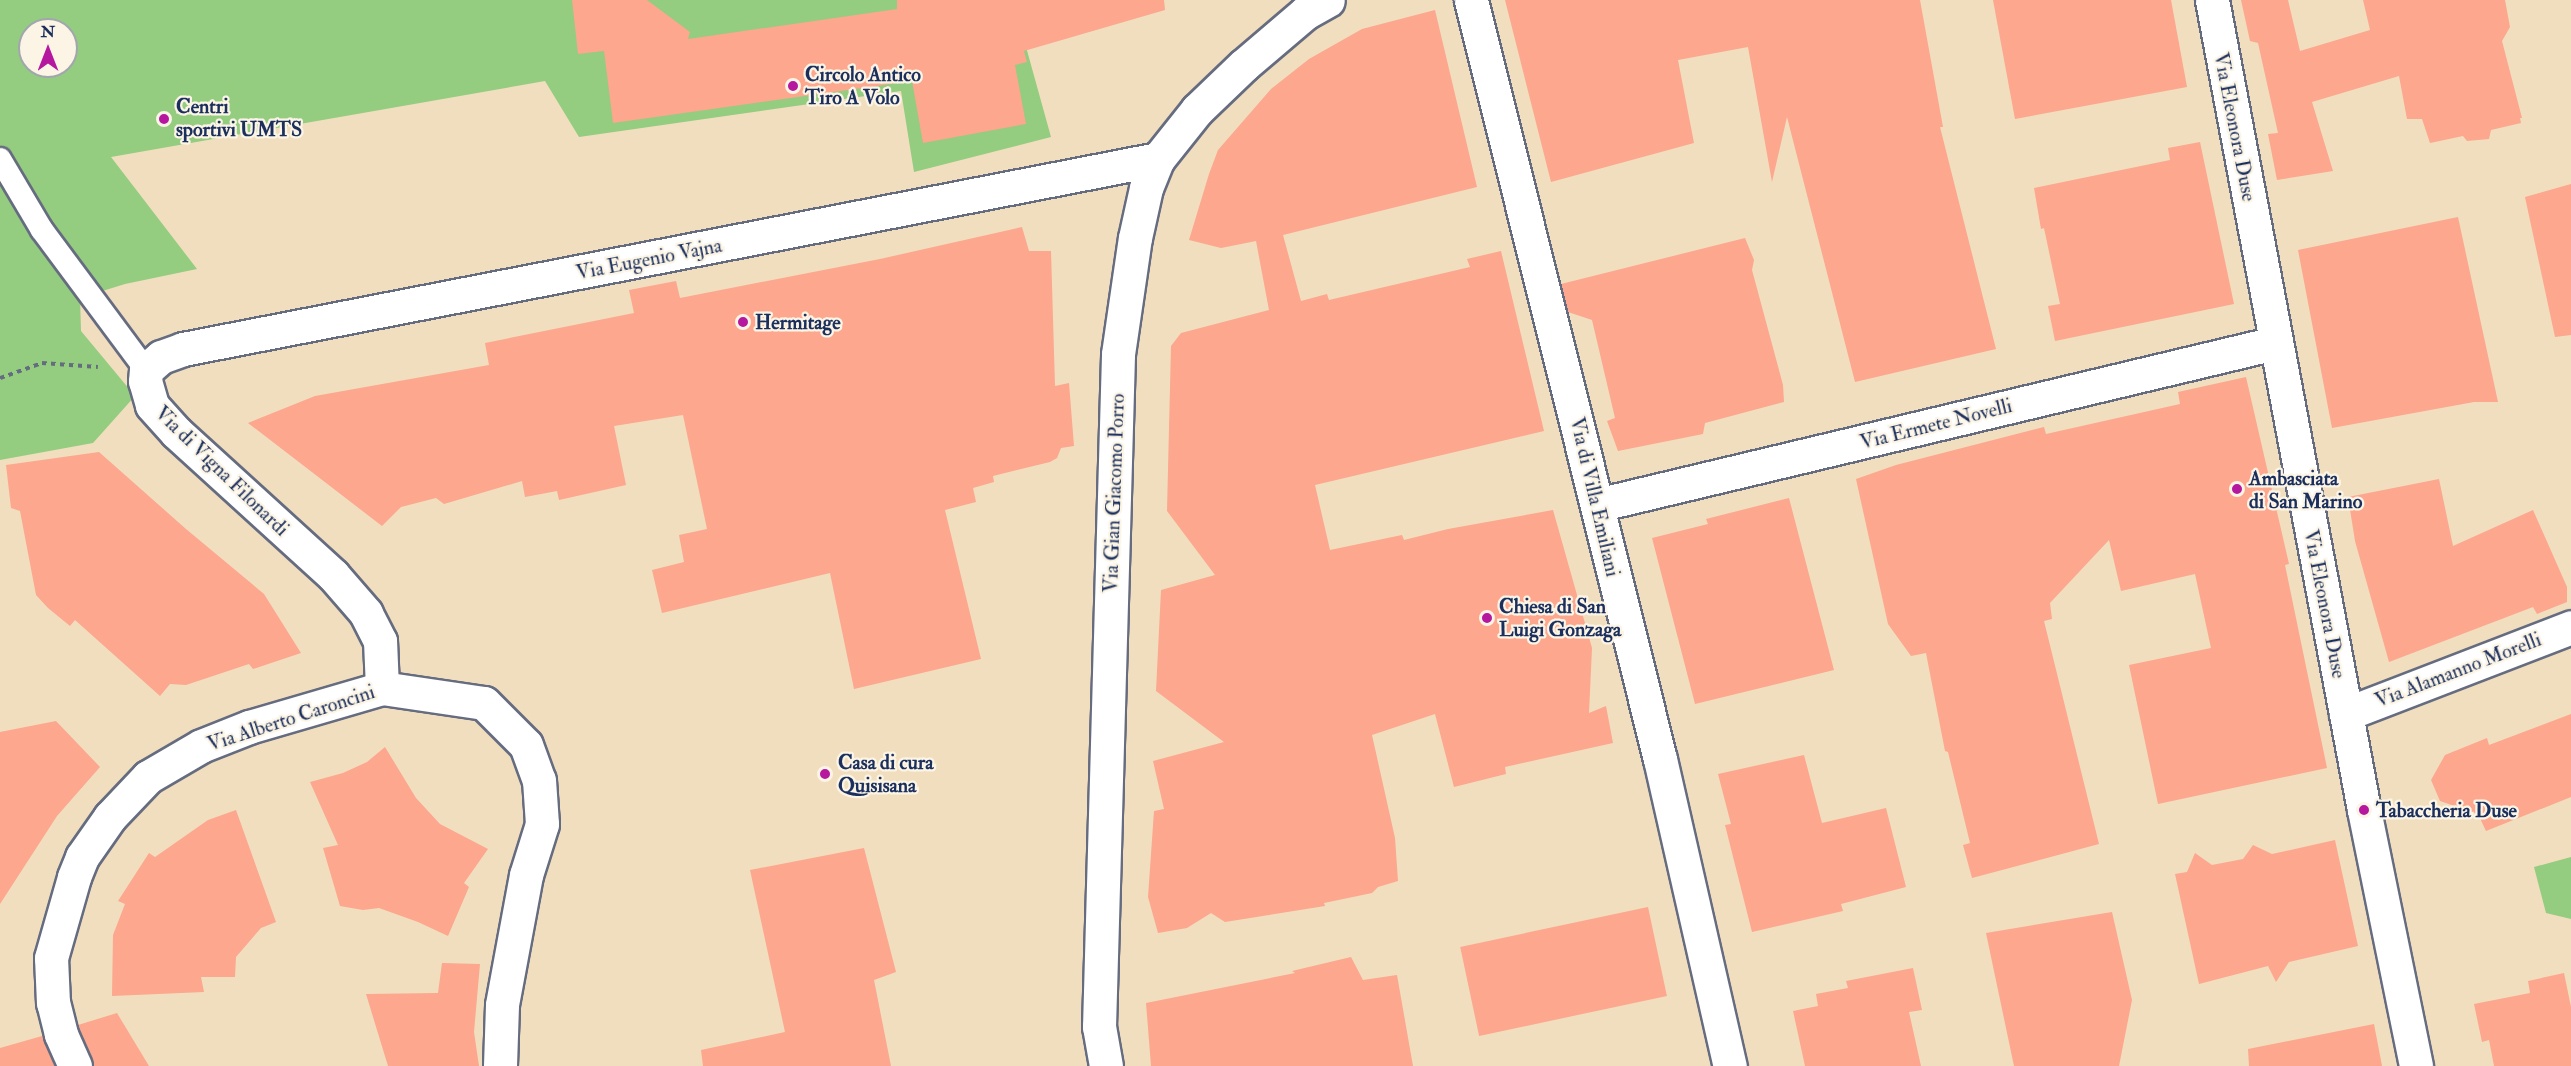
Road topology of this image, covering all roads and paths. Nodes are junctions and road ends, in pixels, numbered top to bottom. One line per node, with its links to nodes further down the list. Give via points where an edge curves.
1 (1328, 0): 5 (street, Via Gian Giacomo Porro, via 1305,13 1244,66 1197,110)
2 (1471, 0): 9 (street, Via di Villa Emiliani)
3 (2212, 0): 6 (street, Via Eleonora Duse)
4 (0, 159): 7 (lane, via 42,230)
5 (1158, 159): 7 (street, Via Eugenio Vajna, via 183,349 161,357); 15 (street, Via Gian Giacomo Porro, via 1146,188 1135,238 1118,354 1100,1017)
6 (2275, 343): 9 (street, Via Ermete Novelli); 12 (street, Via Eleonora Duse)
7 (147, 370): 8 (path, via 42,363); 11 (street, Via di Vigna Filonardi, via 148,394 161,418 333,575 366,613 380,641)
8 (0, 378)
9 (1598, 505): 16 (street, Via di Villa Emiliani)
10 (2571, 627): 12 (street, Via Alamanno Morelli)
11 (382, 688): 13 (street, Via Alberto Caroncini, via 249,727 201,746 148,777 110,817 82,857 51,958 53,1003); 14 (street, Via Alberto Caroncini, via 484,703 526,745 539,780 542,824 526,874 502,1005)
12 (2346, 714): 17 (street, Via Eleonora Duse)
13 (75, 1066)
14 (500, 1066)
15 (1106, 1066)
16 (1730, 1066)
17 (2416, 1066)

